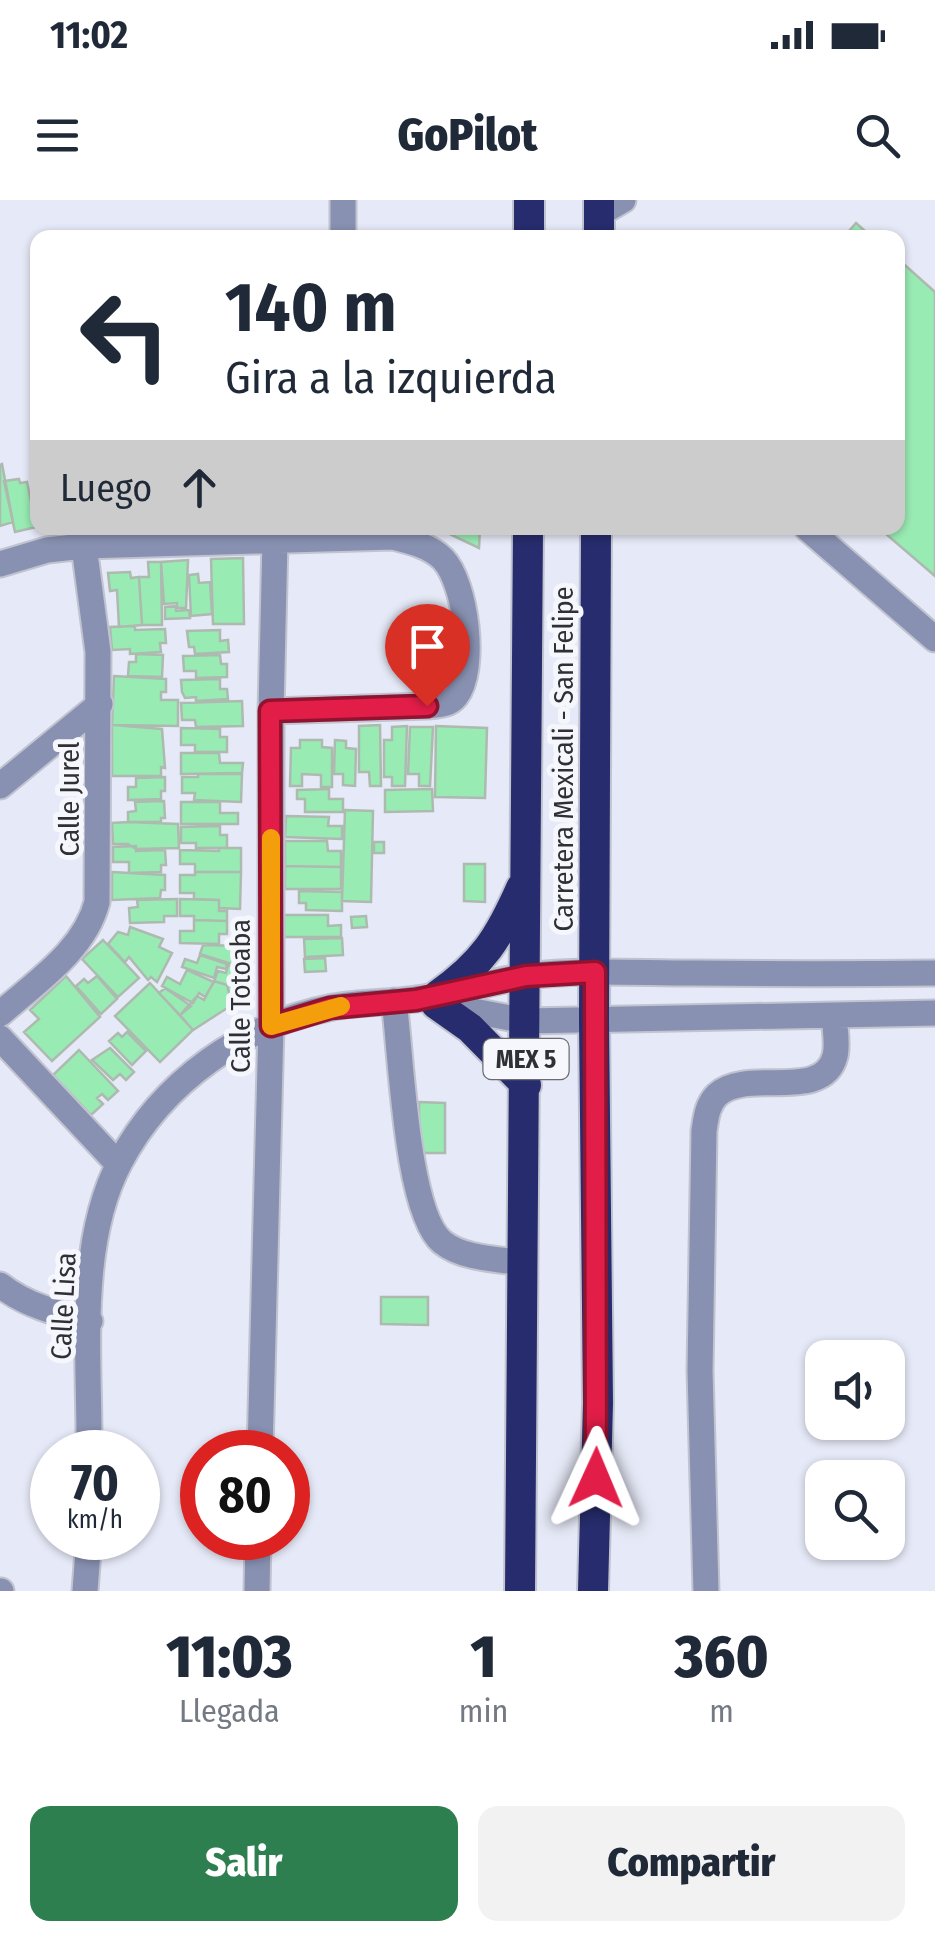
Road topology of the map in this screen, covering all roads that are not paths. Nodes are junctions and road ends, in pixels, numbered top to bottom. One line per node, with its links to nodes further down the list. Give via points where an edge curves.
1 (343, 200): 3 (street)
2 (530, 200): 4 (highway)
3 (343, 230)
4 (529, 230)
5 (528, 535): 15 (highway, Carretera Mexicali - San Felipe / MEX 5)
6 (596, 535): 16 (highway, Carretera Mexicali - San Felipe / MEX 5)
7 (815, 535): 11 (street)
8 (275, 540): 9 (street); 13 (street, Calle Totoaba); 13 (street, via 392,538 431,550 456,581 464,608 464,666 458,694 446,704)
9 (84, 546): 10 (street); 12 (street, Calle Jurel)
10 (0, 564)
11 (935, 639)
12 (100, 704): 14 (street); 20 (street, Calle Jurel, via 94,917 71,950)
13 (270, 711): 25 (street, Calle Totoaba)
14 (0, 786)
15 (526, 876): 18 (highway, Carretera Mexicali - San Felipe / MEX 5); 19 (highway, via 485,956)
16 (595, 972): 17 (street, Calle Lisa); 18 (street, Calle Lisa); 23 (highway, Carretera Mexicali - San Felipe / MEX 5)
17 (935, 973)
18 (526, 976): 19 (street, Calle Lisa); 24 (highway, Carretera Mexicali - San Felipe / MEX 5)
19 (421, 1000): 24 (street, Calle Lisa); 25 (street, Calle Lisa, via 330,1008); 27 (highway, via 470,1028); 29 (street, via 411,1160 418,1197 444,1244)
20 (0, 1014)
21 (935, 1014): 22 (street, Calle Lisa)
22 (834, 1017): 23 (street, Calle Lisa); 40 (street, via 835,1057 827,1072 815,1079 731,1087 708,1109 700,1372)
23 (594, 1020): 24 (street, Calle Lisa); 39 (highway, Carretera Mexicali - San Felipe / MEX 5)
24 (526, 1021): 27 (highway, Carretera Mexicali - San Felipe / MEX 5)
25 (271, 1026): 28 (street, Calle Lisa, via 186,1078); 33 (street, Calle Totoaba)
26 (0, 1038): 28 (street)
27 (526, 1086): 29 (highway, Carretera Mexicali - San Felipe / MEX 5)
28 (118, 1164): 31 (street, Calle Lisa, via 91,1262)
29 (524, 1263): 38 (highway, Carretera Mexicali - San Felipe / MEX 5)
30 (0, 1285): 31 (street, via 39,1308)
31 (90, 1322): 32 (street, Calle Lisa)
32 (89, 1430)
33 (261, 1430)
34 (87, 1560): 36 (street)
35 (258, 1560): 37 (street)
36 (85, 1591)
37 (257, 1591)
38 (520, 1591)
39 (593, 1591)
40 (706, 1591)

